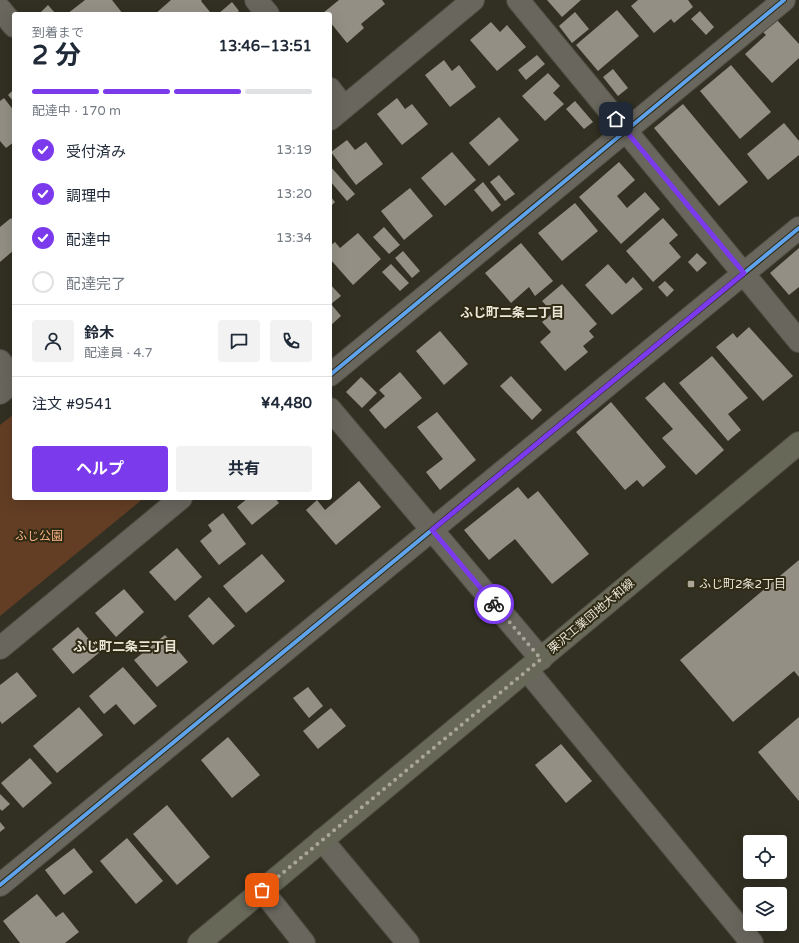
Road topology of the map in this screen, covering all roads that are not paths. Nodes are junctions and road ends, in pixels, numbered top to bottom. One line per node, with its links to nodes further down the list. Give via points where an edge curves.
1 (256, 0): 6 (street)
2 (473, 0): 9 (street)
3 (518, 0): 10 (street)
4 (784, 0): 10 (street)
5 (0, 9): 7 (street)
6 (266, 12)
7 (12, 24)
8 (332, 96): 9 (street)
9 (337, 113)
10 (626, 130): 12 (street); 15 (street)
11 (799, 228): 12 (street)
12 (744, 273): 13 (street); 22 (street)
13 (799, 340)
14 (0, 361): 16 (street)
15 (332, 373)
16 (12, 377)
17 (12, 382): 18 (street)
18 (0, 393)
19 (332, 411): 22 (street)
20 (796, 451): 24 (main road, 栗沢工業団地大和線)
21 (179, 500): 23 (street)
22 (432, 530): 24 (street); 26 (street)
23 (0, 648)
24 (534, 664): 25 (main road, 栗沢工業団地大和線); 31 (street)
25 (322, 840): 27 (main road, 栗沢工業団地大和線); 30 (street)
26 (0, 885)
27 (262, 890): 28 (main road, 栗沢工業団地大和線); 29 (street)
28 (199, 943)
29 (304, 943)
30 (408, 943)
31 (752, 943)

